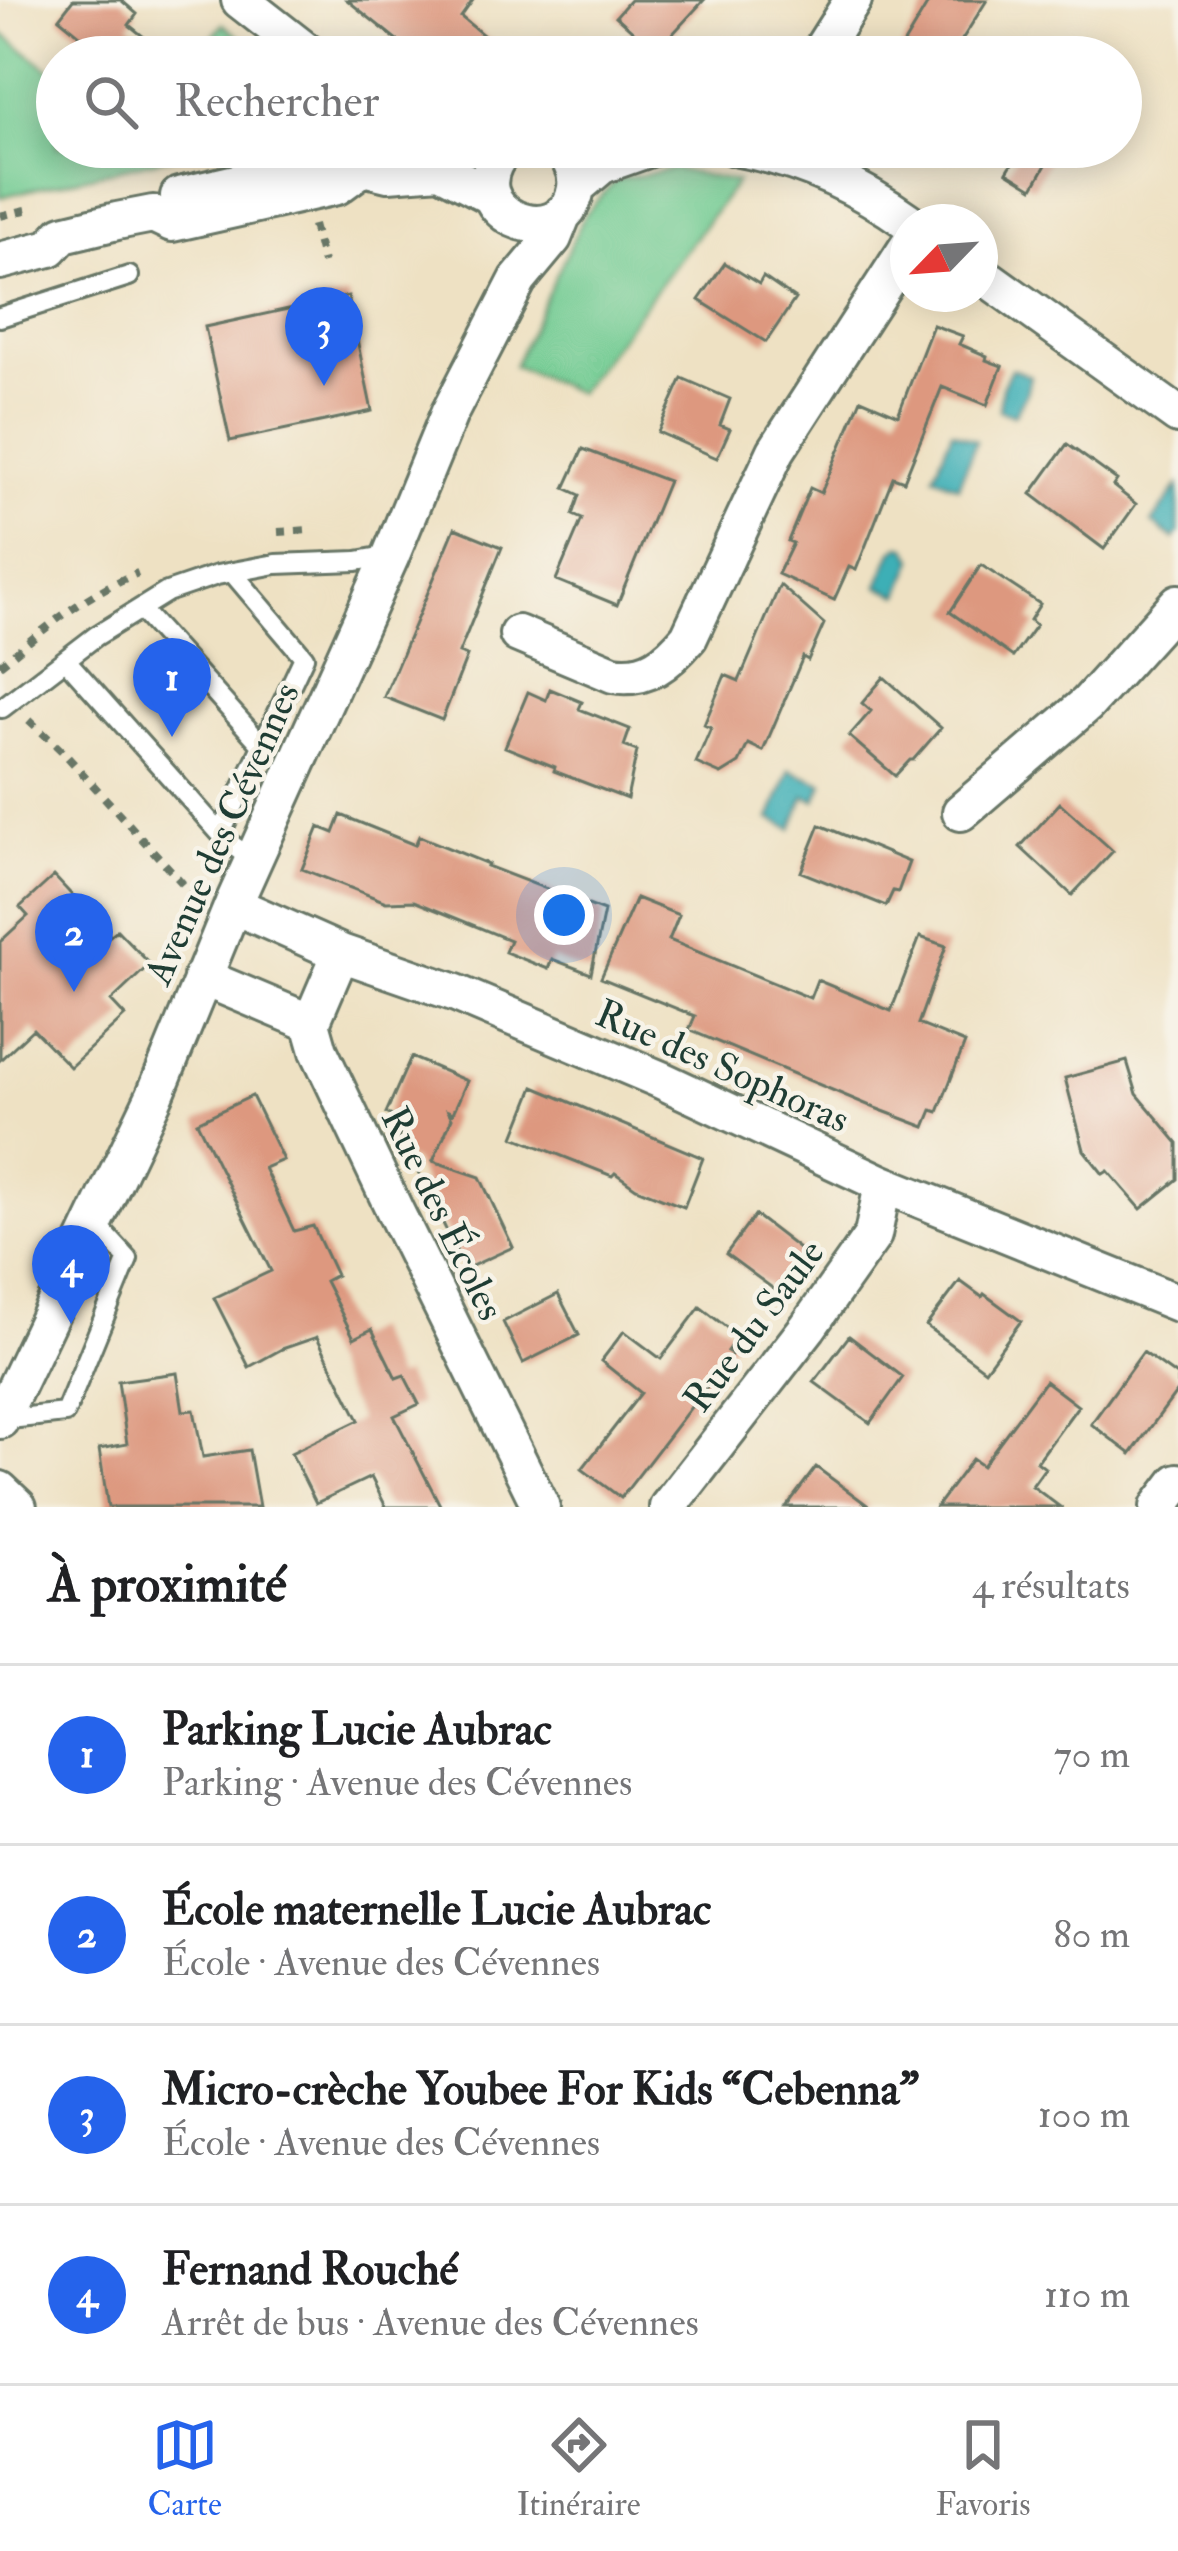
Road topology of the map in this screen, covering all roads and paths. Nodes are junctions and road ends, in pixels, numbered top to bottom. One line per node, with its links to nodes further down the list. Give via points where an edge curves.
1 (240, 0): 3 (street)
2 (853, 0): 4 (street)
3 (286, 36)
4 (830, 36)
5 (352, 168): 15 (street, via 338,186 172,223 153,214)
6 (380, 168): 12 (street, via 440,169)
7 (492, 168): 12 (street)
8 (572, 168): 11 (street)
9 (599, 168): 11 (street)
10 (813, 168): 13 (street)
11 (570, 200): 12 (street, via 542,225); 21 (street, Avenue des Cévennes, via 553,238)
12 (499, 206): 21 (street)
13 (890, 209)
14 (311, 217): 18 (path)
15 (63, 234): 16 (street, via 44,226); 17 (street, via 50,248)
16 (0, 238)
17 (0, 261)
18 (323, 263)
19 (890, 275): 29 (street, via 776,451 674,655 630,677)
20 (129, 276): 23 (lane)
21 (518, 280): 25 (street, Avenue des Cévennes, via 449,414)
22 (998, 286): 24 (street)
23 (0, 317)
24 (1178, 415)
25 (391, 555): 26 (lane); 35 (street, Avenue des Cévennes)
26 (232, 572): 28 (lane); 32 (lane, via 304,657)
27 (1178, 603): 33 (street, via 1087,704)
28 (140, 609): 30 (lane); 32 (lane)
29 (518, 634)
30 (66, 661): 31 (lane); 34 (lane)
31 (5, 705): 36 (path)
32 (261, 744): 34 (lane)
33 (961, 812)
34 (221, 833): 35 (lane)
35 (253, 860): 36 (street, Avenue des Cévennes)
36 (228, 918): 37 (street, Rue des Sophoras); 38 (street, Avenue des Cévennes)
37 (341, 953): 39 (street); 40 (street, Rue des Sophoras, via 659,1079)
38 (202, 977): 39 (street); 41 (street, Avenue des Cévennes)
39 (311, 1023): 47 (street, Rue des Écoles)
40 (883, 1184): 42 (street, Rue des Sophoras); 48 (street, Rue du Saule, via 873,1234)
41 (94, 1222): 43 (street, Avenue des Cévennes); 43 (lane, via 128,1259 64,1413)
42 (1178, 1303)
43 (0, 1420)
44 (1178, 1482): 49 (street)
45 (0, 1490): 46 (street)
46 (18, 1507)
47 (542, 1507)
48 (668, 1507)
49 (1159, 1507)

